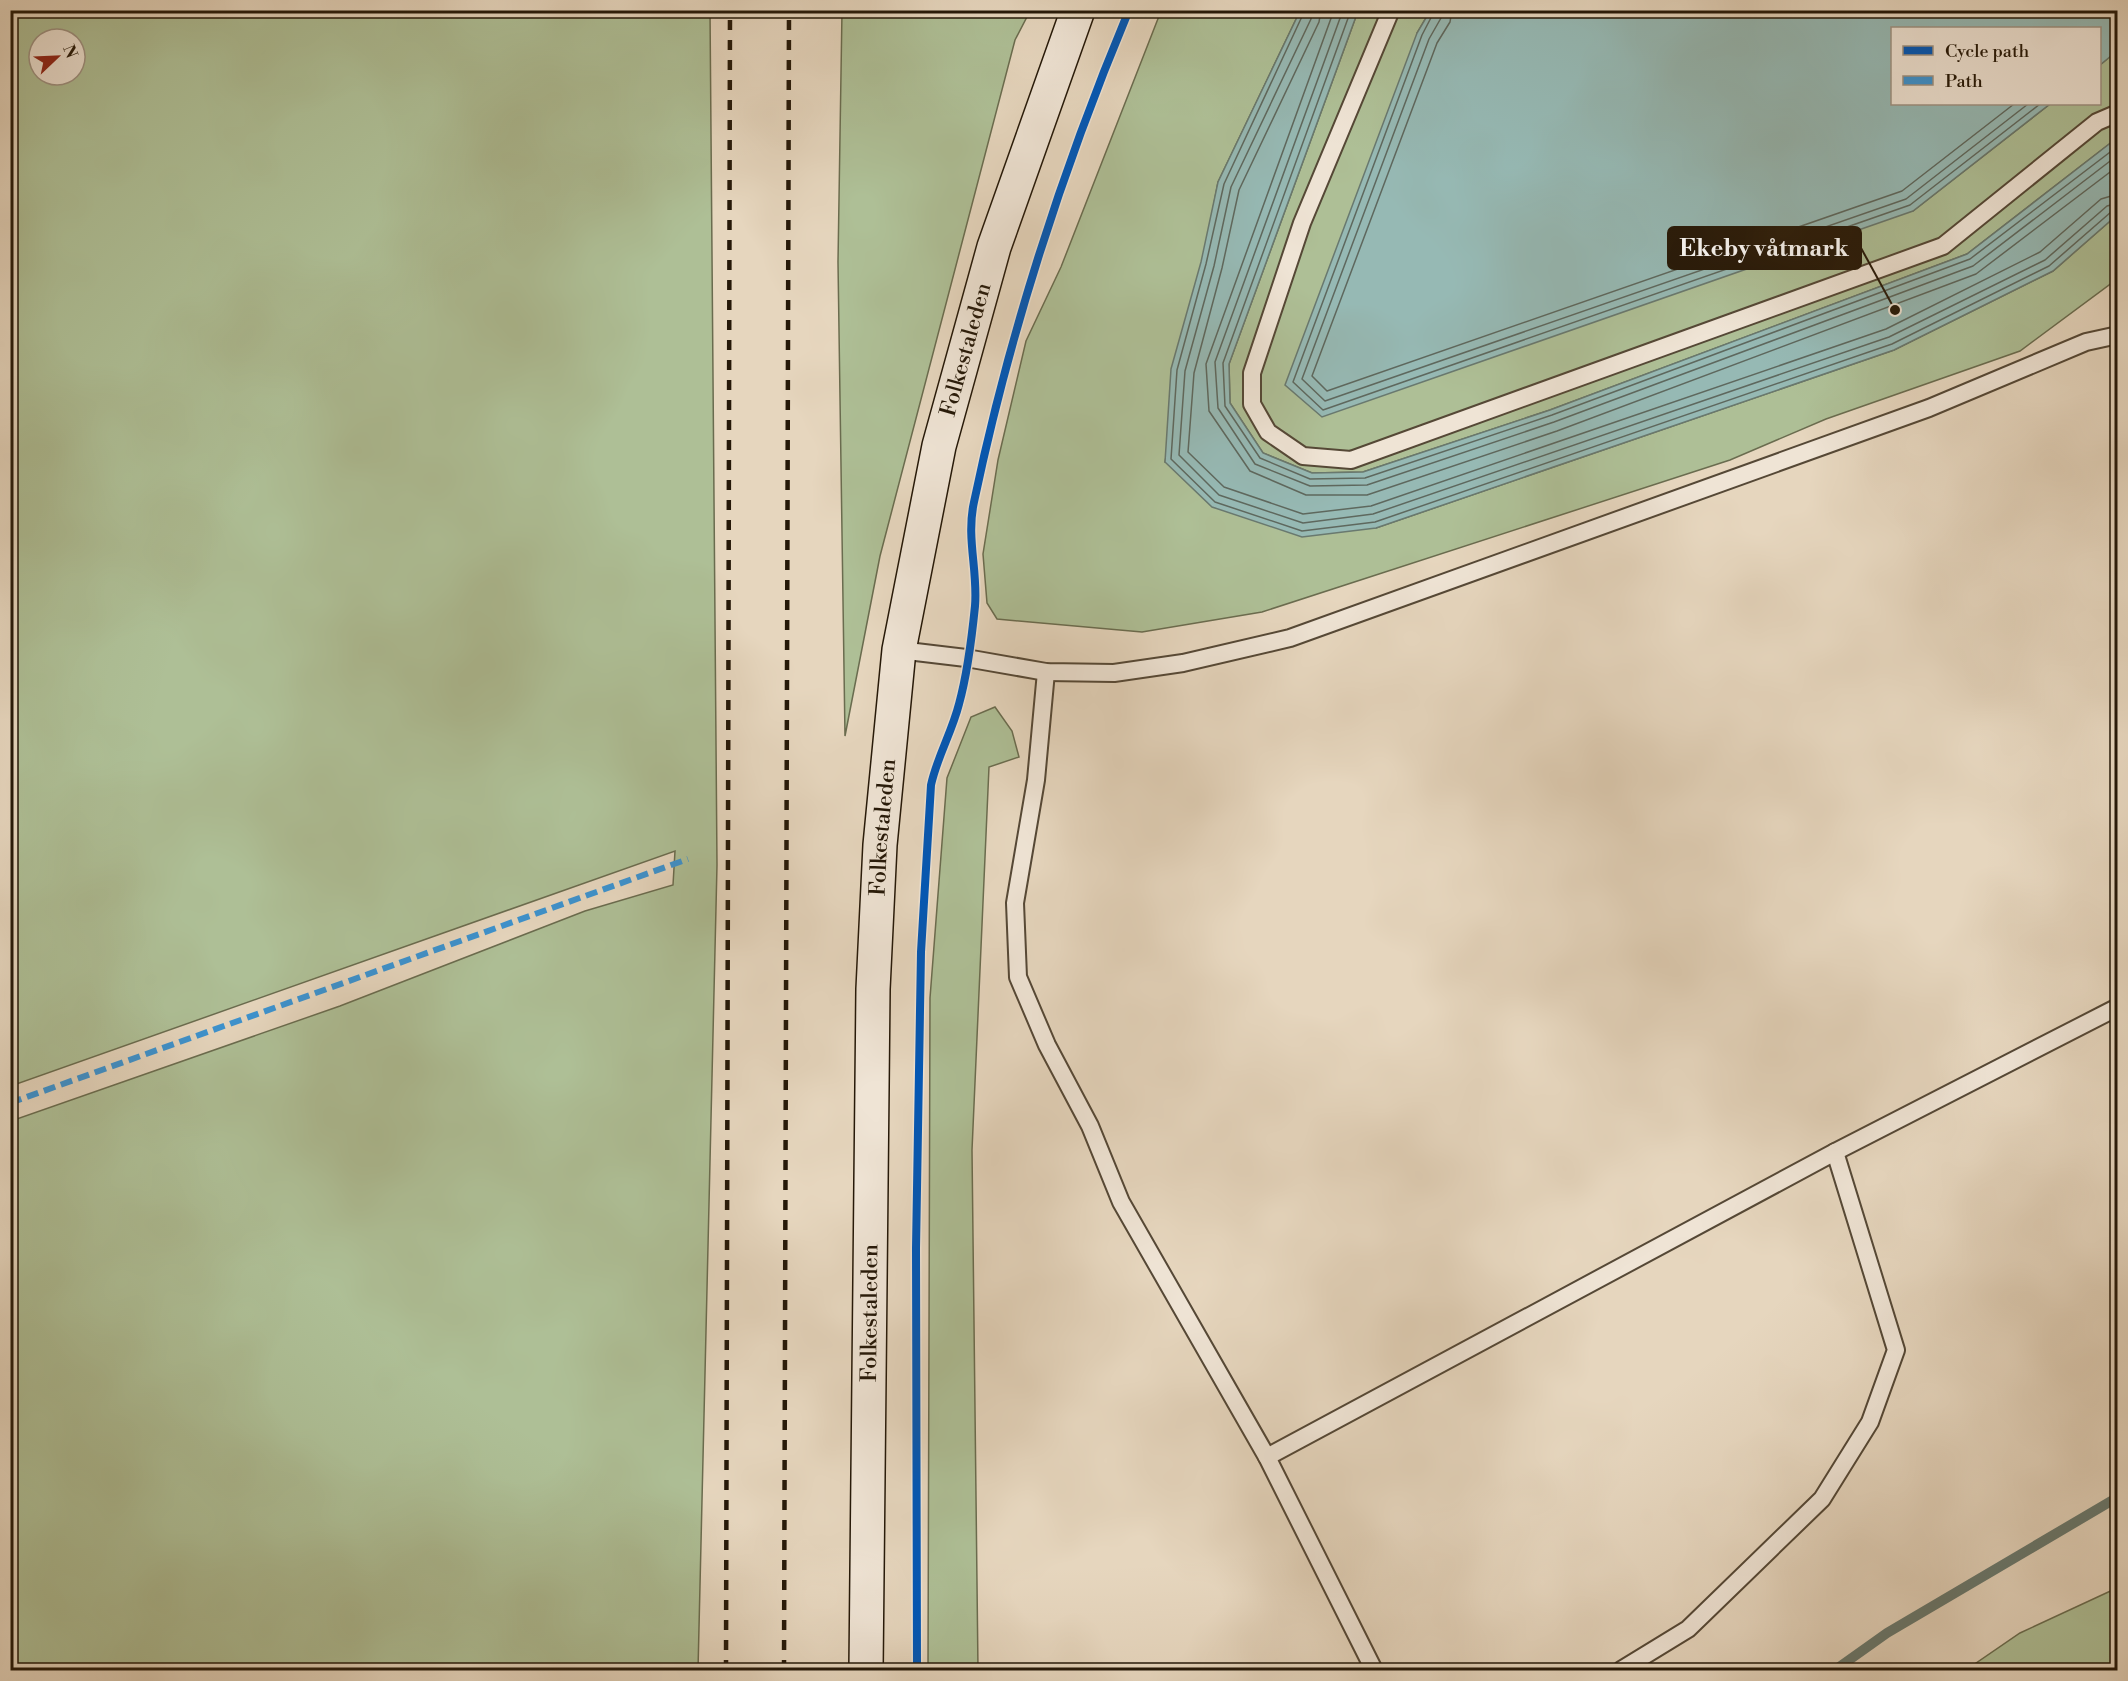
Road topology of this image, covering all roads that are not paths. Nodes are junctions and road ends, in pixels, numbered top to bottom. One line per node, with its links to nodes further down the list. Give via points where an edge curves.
1 (1078, 10): 5 (main road, Folkestaleden, via 991,258 939,446)
2 (1391, 10): 3 (lane, via 1302,223 1252,373 1252,404 1268,432 1303,456 1351,460 1943,246 2097,122)
3 (2118, 113)
4 (2118, 336): 6 (lane, via 2086,342 1929,408 1290,639 1183,663 1114,673)
5 (899, 650): 6 (lane); 10 (main road, Folkestaleden, via 880,845 873,989)
6 (1046, 672): 9 (lane, via 1035,780 1015,903 1018,977 1047,1045 1090,1126 1121,1202)
7 (2118, 1007): 8 (lane)
8 (1834, 1152): 9 (lane); 12 (lane, via 1896,1350 1870,1422 1822,1499 1688,1629)
9 (1266, 1457): 11 (lane)
10 (866, 1671)
11 (1374, 1671)
12 (1621, 1671)

